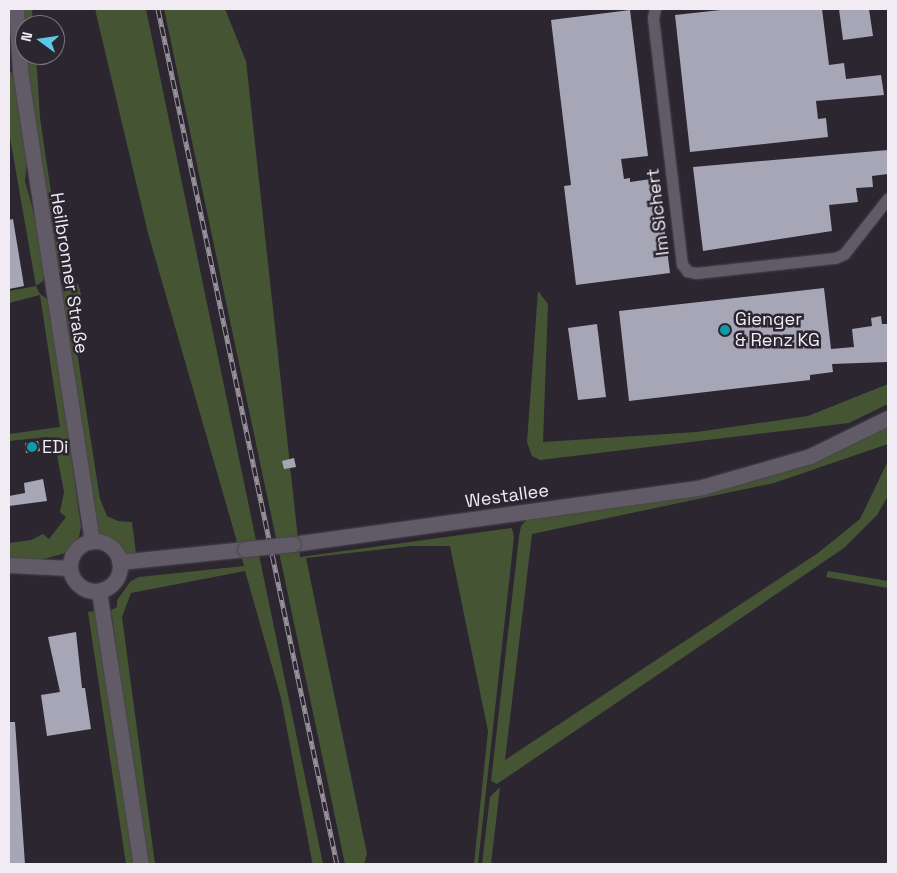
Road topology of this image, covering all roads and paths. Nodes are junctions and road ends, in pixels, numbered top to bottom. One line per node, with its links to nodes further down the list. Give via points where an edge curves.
1 (16, 9): 5 (main road, Heilbronner Straße, via 21,81)
2 (655, 9): 3 (street, Im Sichert, via 652,18 682,264 687,271 696,274 835,258 844,254)
3 (888, 198)
4 (888, 418): 6 (main road, Westallee, bridge, via 810,456 702,487 293,544)
5 (92, 542): 6 (main road, via 110,547); 8 (main road, via 76,550)
6 (119, 562): 9 (main road, via 115,581)
7 (9, 564): 8 (main road)
8 (70, 568): 9 (main road, via 79,586)
9 (99, 591): 10 (main road)
10 (141, 864)

